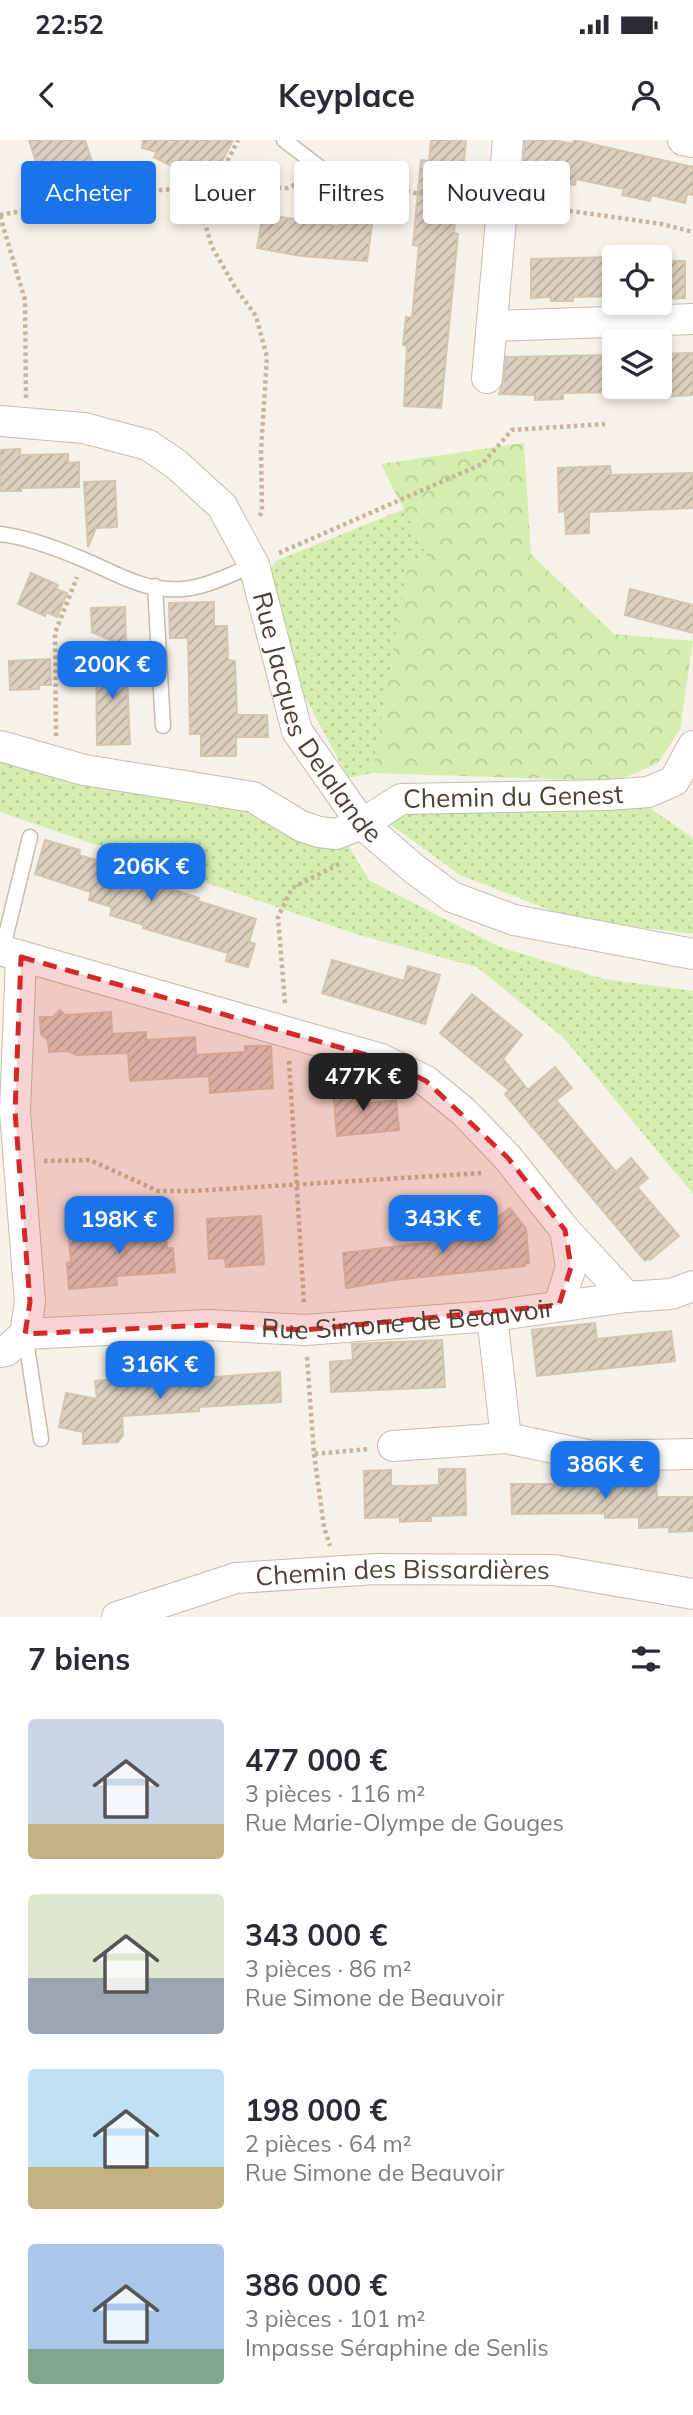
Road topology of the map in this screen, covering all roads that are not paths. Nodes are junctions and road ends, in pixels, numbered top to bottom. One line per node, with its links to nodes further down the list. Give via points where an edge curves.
1 (284, 140): 5 (lane)
2 (508, 140): 7 (street)
3 (683, 140): 4 (street)
4 (693, 142)
5 (311, 161)
6 (693, 319): 7 (street)
7 (492, 326): 8 (street)
8 (487, 378)
9 (13, 423): 11 (street, Rue Jacques Delalande, via 85,428 148,445 222,506)
10 (0, 534): 12 (lane, via 84,560 136,584)
11 (254, 565): 12 (lane, via 183,589); 16 (street, Rue Jacques Delalande, via 297,731)
12 (155, 586): 13 (lane)
13 (163, 726)
14 (0, 746): 16 (street, Chemin du Genest, via 83,770 253,797 319,832)
15 (693, 746): 16 (street, Chemin du Genest, via 674,780 648,792 401,799)
16 (372, 833): 19 (street, Rue Jacques Delalande, via 452,897 514,920)
17 (30, 837): 18 (lane)
18 (8, 953): 20 (street); 21 (street, via 381,1059 426,1081 508,1158)
19 (693, 954)
20 (7, 1112): 26 (street, via 19,1162 30,1301)
21 (565, 1230): 23 (street); 24 (street, via 571,1267)
22 (693, 1286): 23 (street, Rue Simone de Beauvoir, via 671,1294)
23 (628, 1297): 24 (street, Rue Simone de Beauvoir)
24 (559, 1306): 25 (street, Rue Simone de Beauvoir)
25 (492, 1316): 26 (street, Rue Simone de Beauvoir, via 306,1331 208,1325); 28 (street)
26 (25, 1335): 27 (street); 29 (lane)
27 (0, 1352)
28 (506, 1438): 30 (street); 31 (street, via 592,1456)
29 (41, 1439)
30 (393, 1446)
31 (693, 1454)
32 (693, 1594): 33 (street, Chemin des Bissardières, via 553,1570 376,1569 236,1578)
33 (117, 1617)

